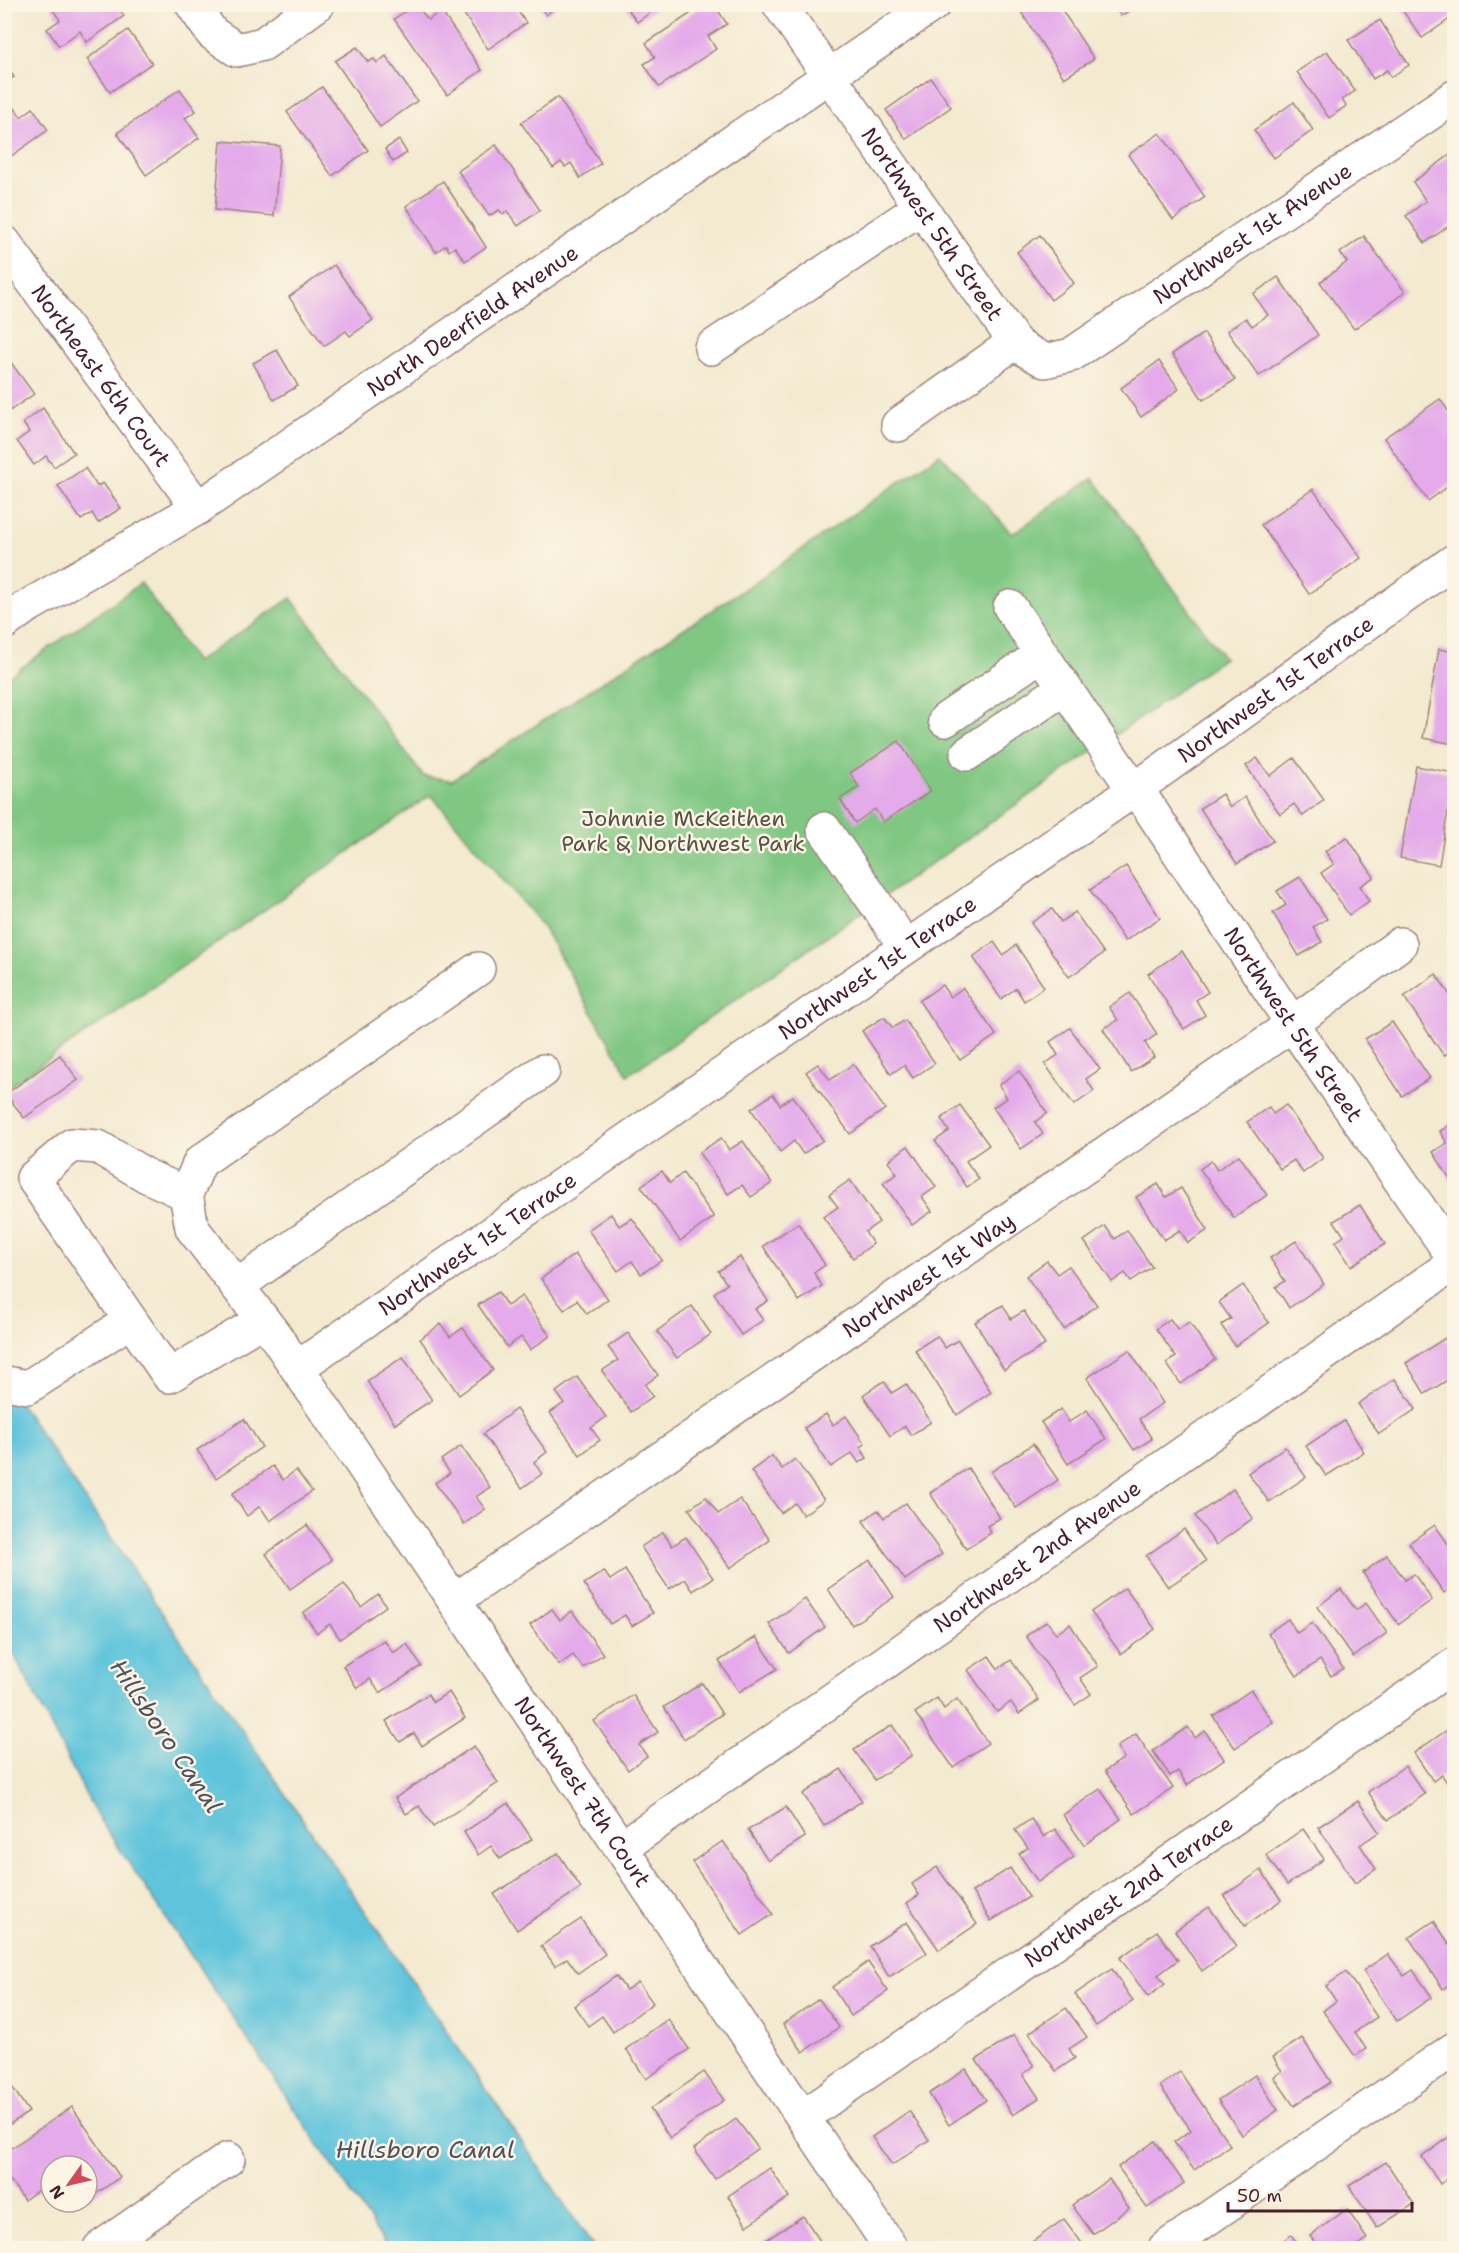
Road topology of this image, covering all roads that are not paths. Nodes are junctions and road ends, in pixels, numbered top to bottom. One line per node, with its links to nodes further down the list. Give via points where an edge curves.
1 (192, 4): 2 (street, via 212,33 237,50 263,44)
2 (318, 4)
3 (779, 4): 5 (street, Northwest 5th Street)
4 (934, 4): 5 (street, North Deerfield Avenue)
5 (828, 77): 7 (street, Northwest 5th Street); 13 (street, North Deerfield Avenue)
6 (1455, 97): 11 (street, Northwest 1st Avenue, via 1071,355)
7 (920, 208): 9 (street, Northwest 5th Street); 10 (street)
8 (4, 242): 13 (street, Northeast 6th Court)
9 (1015, 342): 11 (street, Northwest 5th Street); 12 (street)
10 (711, 348)
11 (1045, 361)
12 (898, 425)
13 (198, 508): 16 (street, North Deerfield Avenue)
14 (1455, 561): 21 (street, Northwest 1st Terrace)
15 (1010, 607): 17 (street, Northwest 5th Street)
16 (4, 623)
17 (1041, 654): 18 (street, Northwest 5th Street); 19 (street)
18 (1064, 688): 20 (street); 21 (street, Northwest 5th Street)
19 (945, 720)
20 (967, 754)
21 (1135, 789): 24 (street, Northwest 1st Terrace); 26 (street, Northwest 5th Street)
22 (824, 830): 24 (street)
23 (1400, 944): 26 (street, Northwest 1st Way)
24 (906, 947): 34 (street, Northwest 1st Terrace)
25 (478, 969): 28 (street, via 200,1162)
26 (1292, 1024): 29 (street, Northwest 5th Street); 36 (street, Northwest 1st Way)
27 (543, 1071): 31 (street)
28 (186, 1194): 31 (street, Northwest 7th Court, via 192,1228); 32 (street, via 98,1148 72,1144 33,1178)
29 (1455, 1258)
30 (1455, 1263): 38 (street, Northwest 2nd Avenue)
31 (237, 1286): 33 (street, Northwest 7th Court)
32 (130, 1321): 33 (street, via 169,1376); 35 (street, via 28,1387)
33 (269, 1327): 34 (street, Northwest 7th Court)
34 (297, 1368): 36 (street, Northwest 7th Court)
35 (6, 1383)
36 (455, 1600): 38 (street, Northwest 7th Court)
37 (1455, 1665): 40 (street, Northwest 2nd Terrace)
38 (621, 1848): 40 (street, Northwest 7th Court)
39 (1455, 2049): 44 (street)
40 (803, 2117): 43 (street, Northwest 7th Court)
41 (228, 2159): 42 (street)
42 (100, 2248)
43 (891, 2248)
44 (1165, 2248)

